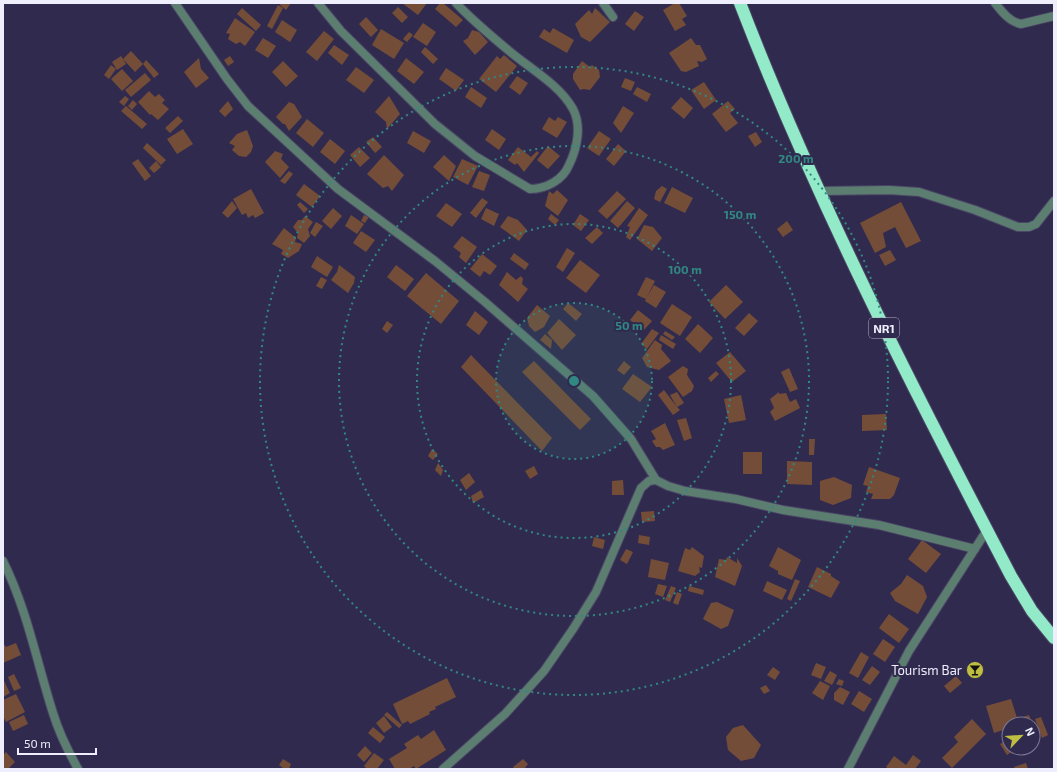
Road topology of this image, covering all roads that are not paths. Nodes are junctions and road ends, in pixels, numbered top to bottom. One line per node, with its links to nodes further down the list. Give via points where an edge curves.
1 (175, 3): 11 (street, via 236,92 253,111 338,190 485,302 592,396 631,439)
2 (318, 3): 3 (street, via 341,31 381,71 458,143 530,189 548,186 568,168 574,157 577,134 573,110 557,90 508,51)
3 (456, 3)
4 (604, 3): 8 (street)
5 (740, 3): 9 (highway, NR1)
6 (995, 3): 7 (street, via 1016,23)
7 (1054, 16)
8 (612, 17)
9 (820, 192): 10 (street, via 918,192 1018,227 1036,224); 12 (highway, NR1, via 878,316)
10 (1054, 201)
11 (656, 480): 13 (street, via 681,490 879,525); 17 (street, via 649,481 641,488 596,592 540,677 505,714)
12 (987, 530): 13 (street); 15 (highway, NR1, via 1025,600)
13 (974, 549): 18 (street, via 909,651)
14 (3, 561): 16 (street, via 31,638 53,714)
15 (1054, 638)
16 (78, 769)
17 (444, 769)
18 (848, 769)

